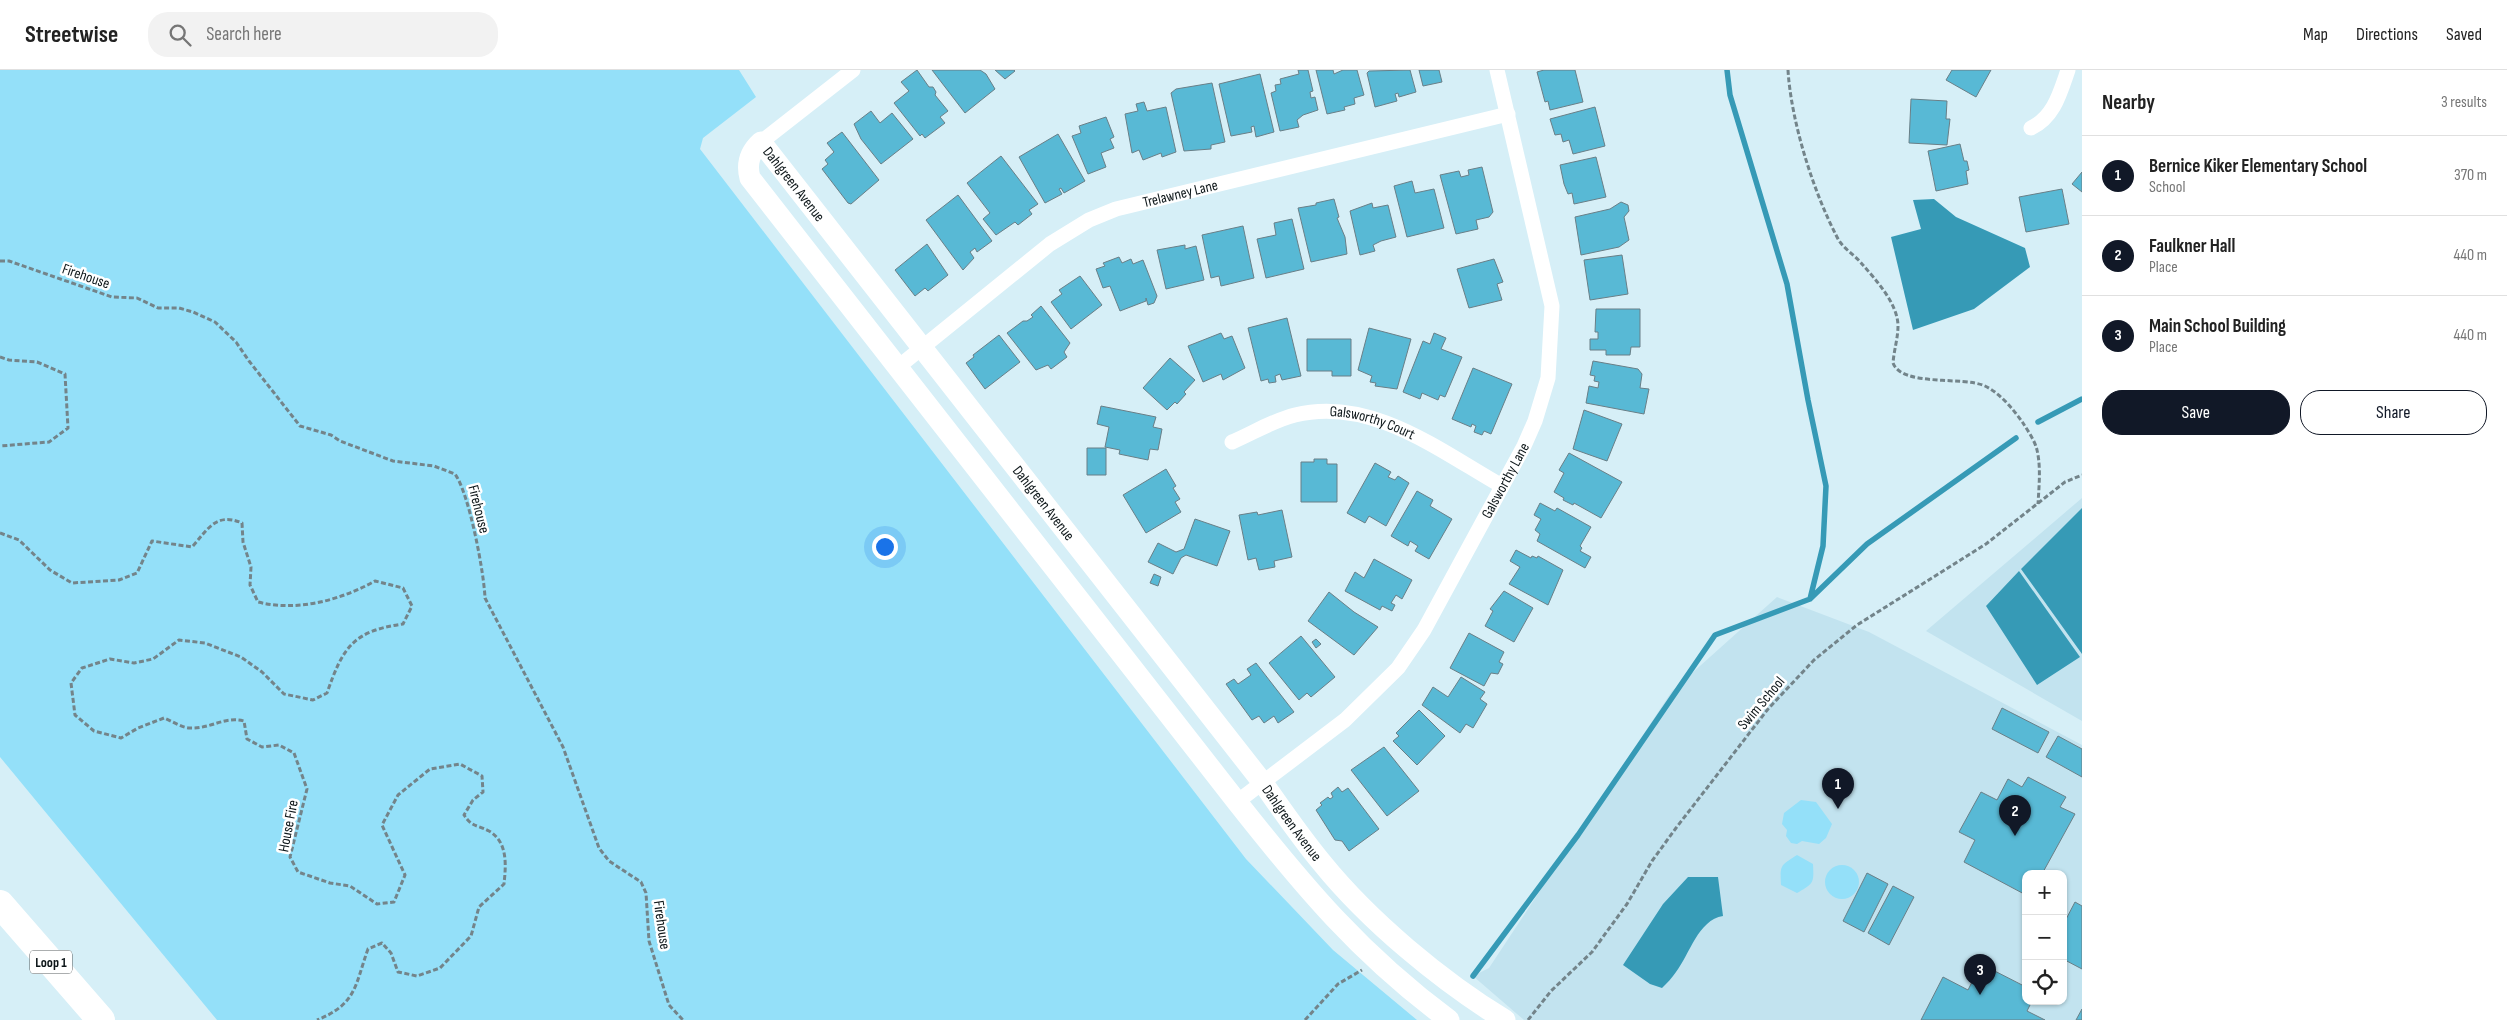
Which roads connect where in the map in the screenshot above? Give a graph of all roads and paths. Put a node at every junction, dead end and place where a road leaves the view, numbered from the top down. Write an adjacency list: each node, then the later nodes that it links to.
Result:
1 (853, 70): 7 (street)
2 (1497, 70): 5 (street, Galsworthy Lane)
3 (1788, 70): 16 (path)
4 (2068, 70): 6 (street)
5 (1508, 114): 9 (street, Trelawney Lane); 15 (street, Galsworthy Lane)
6 (2031, 128)
7 (761, 142): 9 (street, Dahlgreen Avenue); 11 (street, Dahlgreen Avenue)
8 (0, 261): 24 (path, Firehouse)
9 (921, 348): 11 (street, Trelawney Lane); 18 (street, Dahlgreen Avenue)
10 (0, 356): 13 (path)
11 (898, 368): 19 (street, Dahlgreen Avenue)
12 (1232, 442): 15 (street, Galsworthy Court)
13 (0, 446)
14 (2082, 475): 16 (path, Swim School)
15 (1502, 486): 18 (street, Galsworthy Lane)
16 (2038, 504): 28 (path, Swim School)
17 (0, 533): 23 (path, House Fire)
18 (1263, 783): 19 (street, Galsworthy Lane); 27 (street, Dahlgreen Avenue)
19 (1237, 802): 26 (street, Dahlgreen Avenue)
20 (0, 904): 22 (highway, Loop 1)
21 (1366, 967): 25 (path)
22 (101, 1020)
23 (317, 1020)
24 (683, 1020)
25 (1305, 1020)
26 (1449, 1020)
27 (1504, 1020)
28 (1528, 1020)

